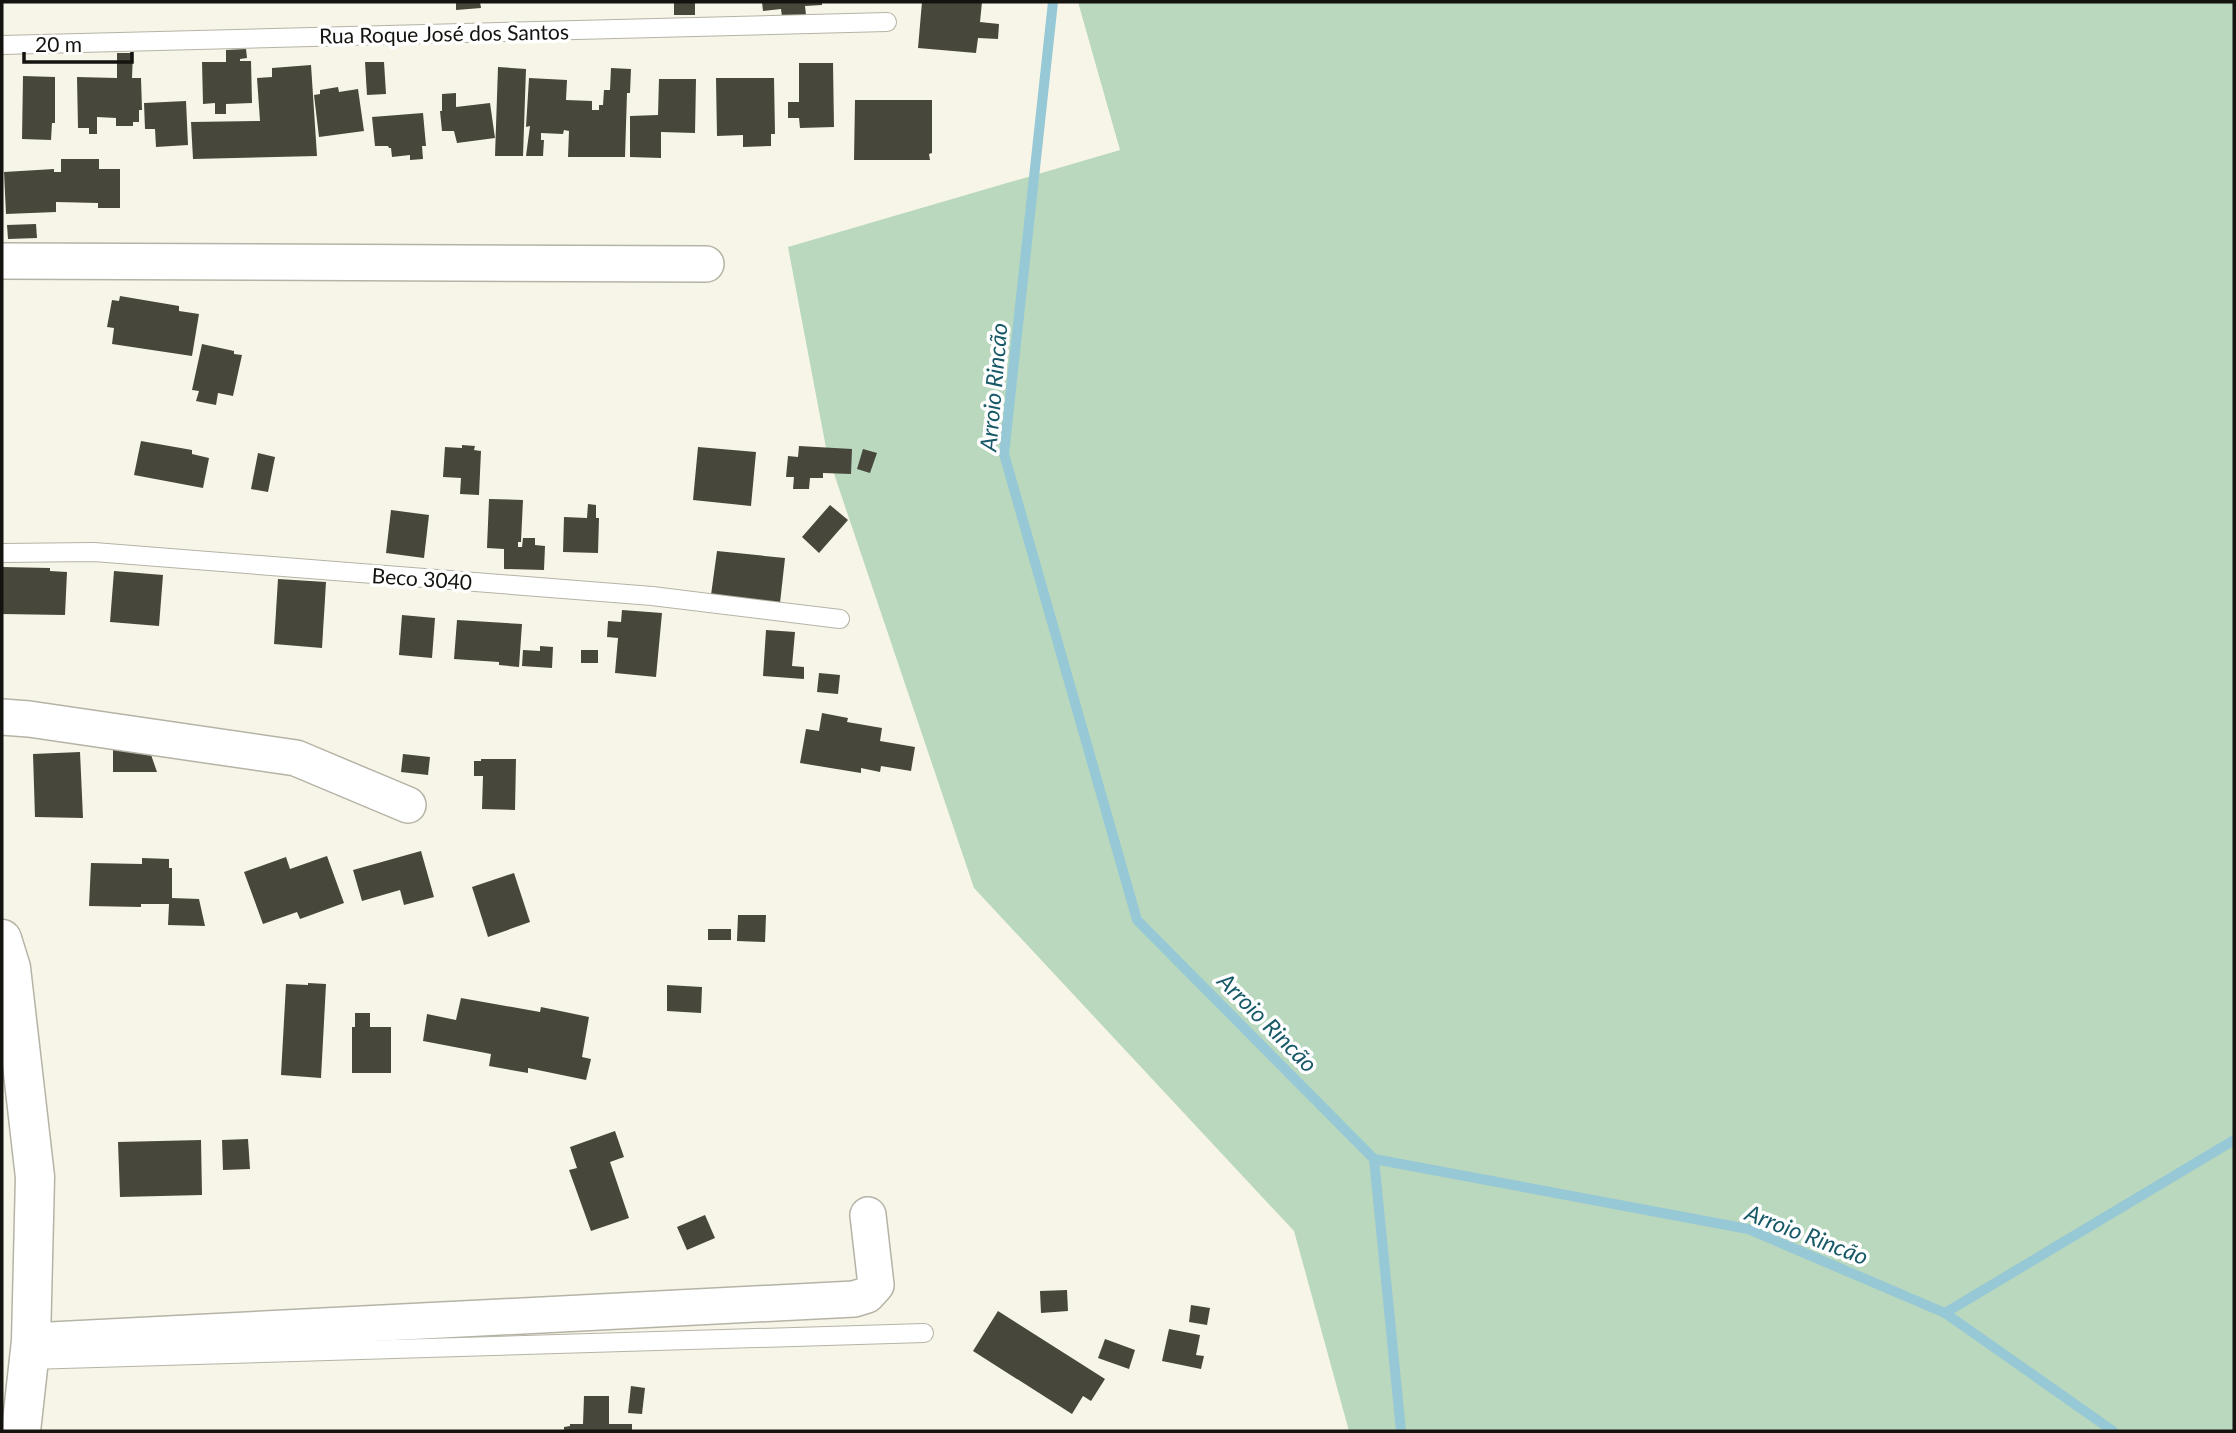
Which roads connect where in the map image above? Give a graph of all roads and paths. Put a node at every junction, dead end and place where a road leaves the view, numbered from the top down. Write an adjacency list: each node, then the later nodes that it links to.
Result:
1 (887, 22): 2 (lane, Rua Roque José dos Santos)
2 (2, 45)
3 (2, 261): 4 (street)
4 (706, 264)
5 (2, 553): 6 (lane, Beco 3040)
6 (840, 619)
7 (2, 717): 8 (street)
8 (408, 806)
9 (2, 939): 12 (main road)
10 (869, 1215): 12 (street)
11 (923, 1333): 12 (lane)
12 (30, 1351): 13 (main road)
13 (21, 1431)

